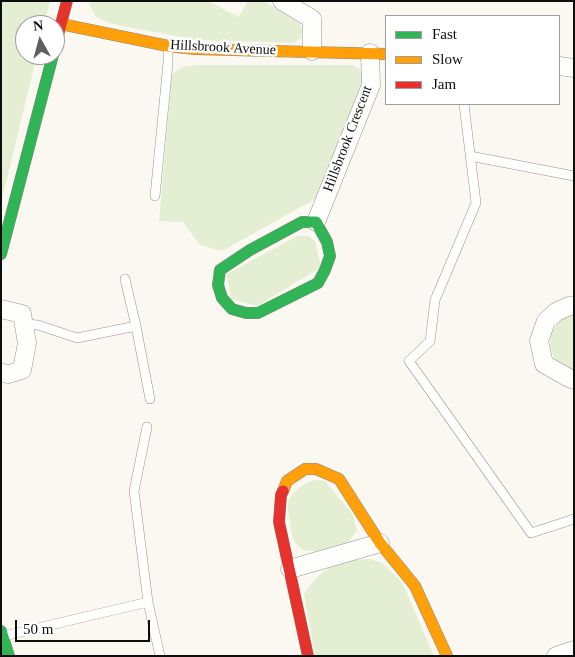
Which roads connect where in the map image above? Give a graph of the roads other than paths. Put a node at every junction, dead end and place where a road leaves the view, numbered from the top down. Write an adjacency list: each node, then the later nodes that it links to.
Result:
1 (67, 1): 3 (street)
2 (282, 1): 6 (street)
3 (63, 15)
4 (65, 25): 5 (street, Hillsbrook Avenue)
5 (168, 46): 6 (street, Hillsbrook Avenue); 14 (lane)
6 (312, 51): 7 (street, Hillsbrook Avenue)
7 (378, 53): 15 (street, Hillsbrook Crescent)
8 (50, 65): 16 (street)
9 (560, 66): 10 (street)
10 (574, 68)
11 (464, 105): 12 (lane)
12 (470, 156): 13 (lane); 26 (lane)
13 (574, 176)
14 (154, 196)
15 (316, 222): 15 (street)
16 (1, 254)
17 (125, 279): 21 (lane)
18 (574, 306): 23 (street)
19 (1, 309): 20 (street)
20 (24, 324): 21 (lane); 22 (street)
21 (136, 326): 24 (lane)
22 (1, 374)
23 (574, 380)
24 (150, 399)
25 (147, 426): 29 (lane)
26 (574, 519)
27 (380, 543): 28 (street); 28 (street); 35 (street)
28 (290, 569): 34 (street)
29 (148, 602): 30 (lane); 33 (lane)
30 (2, 634): 32 (street)
31 (574, 650): 36 (street)
32 (9, 656)
33 (160, 656)
34 (308, 656)
35 (446, 656)
36 (556, 656)

